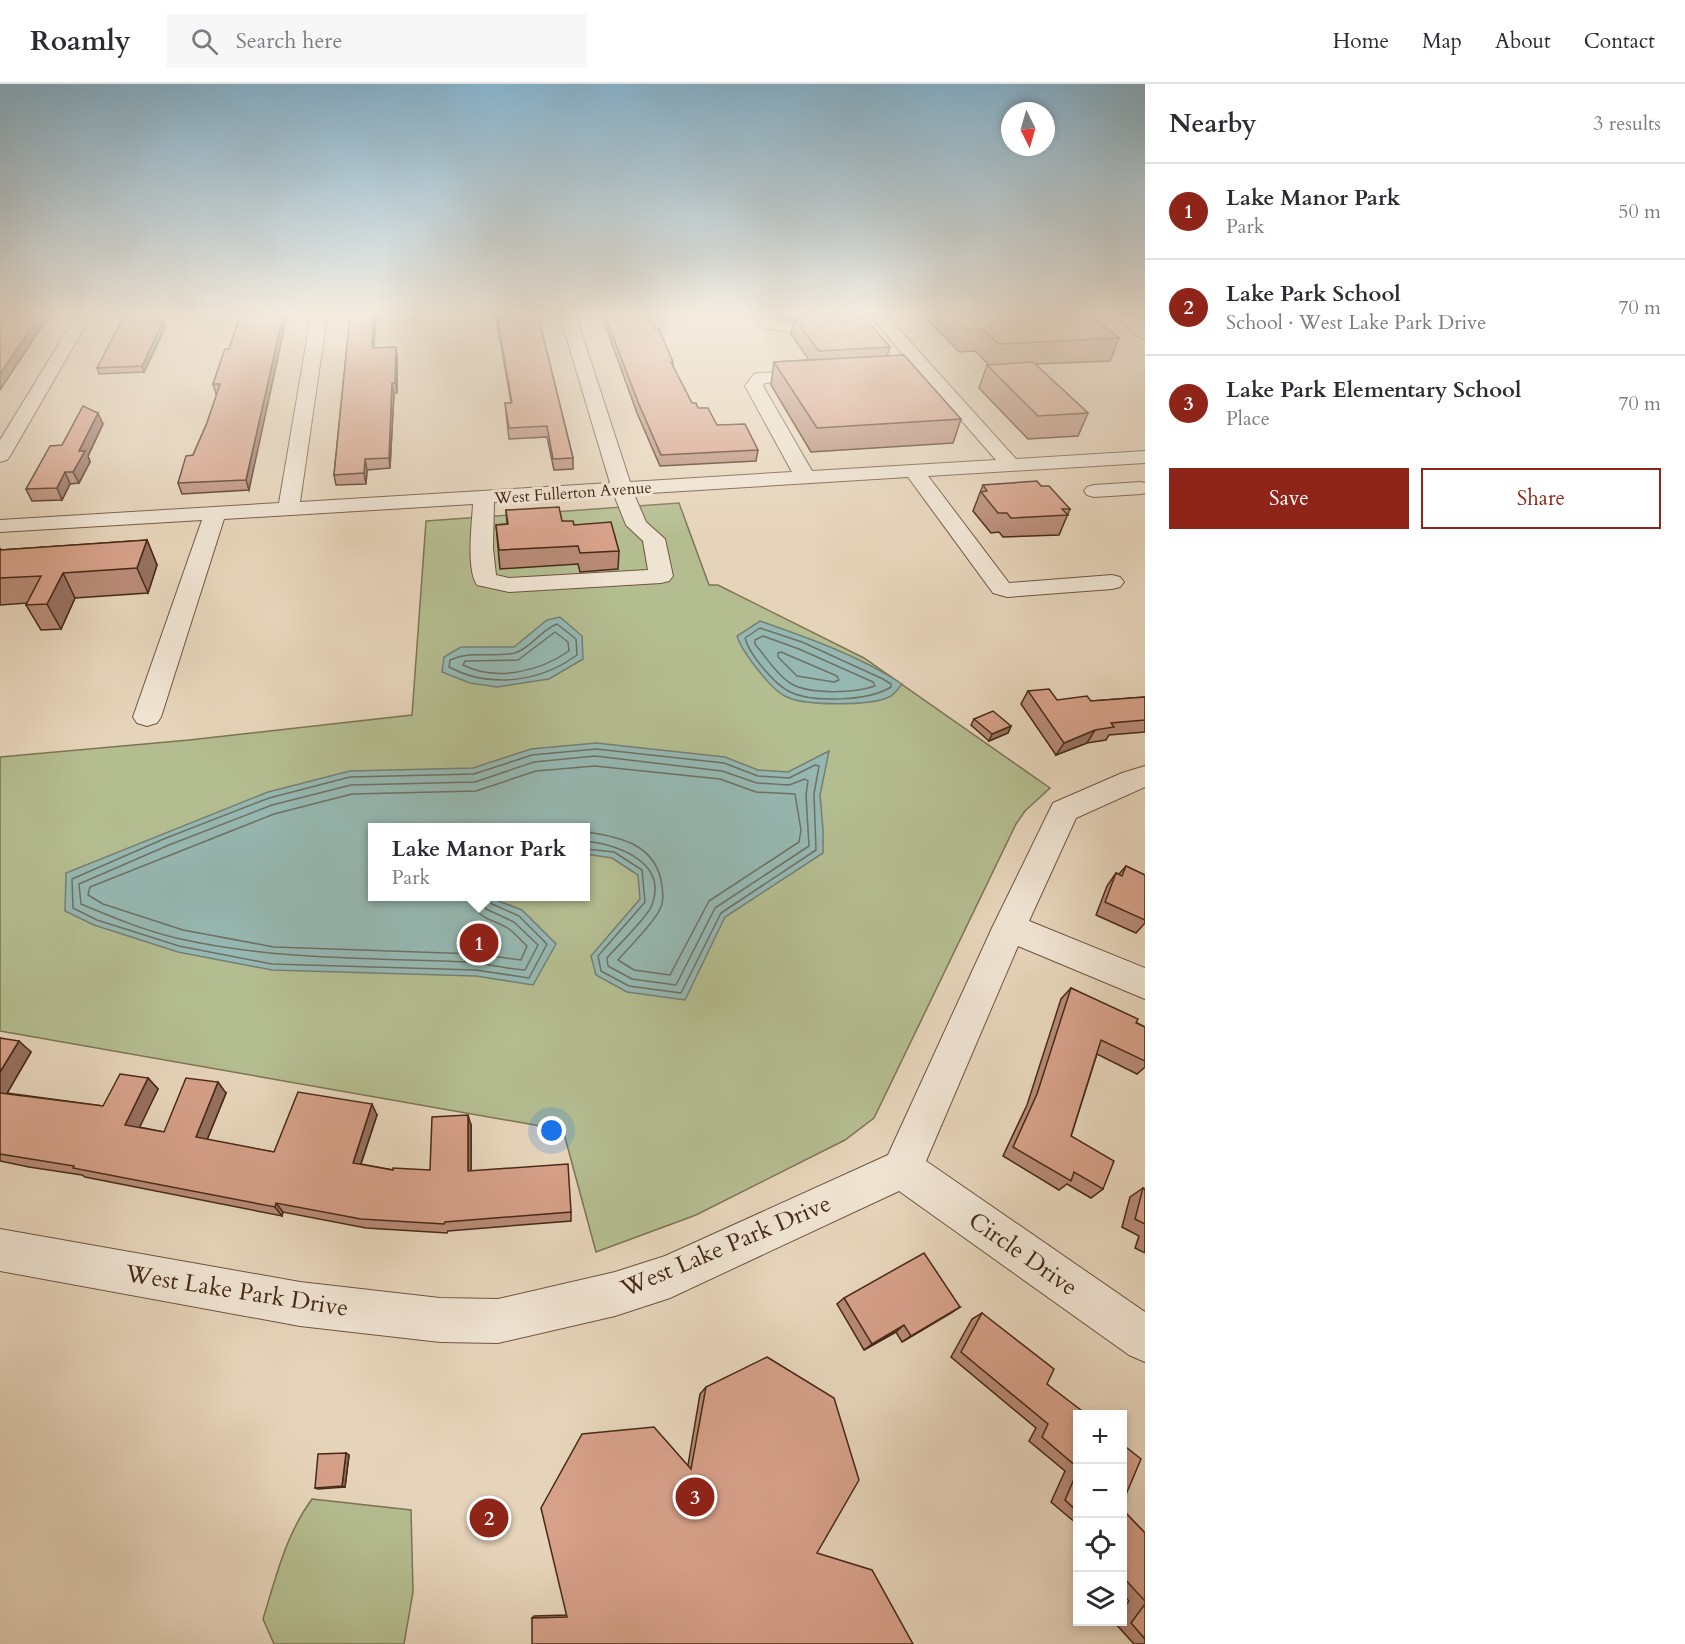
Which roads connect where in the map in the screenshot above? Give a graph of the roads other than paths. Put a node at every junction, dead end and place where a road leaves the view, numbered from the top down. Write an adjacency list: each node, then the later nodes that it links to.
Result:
1 (40, 389): 6 (street)
2 (307, 389): 17 (street)
3 (591, 389): 12 (street)
4 (756, 389): 11 (street)
5 (943, 389): 9 (street)
6 (0, 456)
7 (1145, 457): 8 (street, West Fullerton Avenue)
8 (1114, 459): 9 (street, West Fullerton Avenue); 14 (street)
9 (1012, 466): 10 (street, West Fullerton Avenue)
10 (915, 473): 11 (street, West Fullerton Avenue); 20 (street)
11 (806, 479): 12 (street, West Fullerton Avenue)
12 (622, 490): 15 (street, West Fullerton Avenue); 15 (street)
13 (1095, 491): 14 (street)
14 (1144, 495): 16 (street)
15 (484, 498): 17 (street, West Fullerton Avenue)
16 (1117, 506)
17 (288, 510): 18 (street, West Fullerton Avenue)
18 (214, 514): 19 (street, West Fullerton Avenue); 21 (street)
19 (0, 526)
20 (1112, 582)
21 (147, 717)
22 (1145, 776): 23 (street)
23 (1009, 928): 24 (street); 25 (street)
24 (1145, 984)
25 (902, 1169): 26 (street, West Lake Park Drive); 27 (street, Circle Drive)
26 (0, 1250)
27 (1145, 1339)

